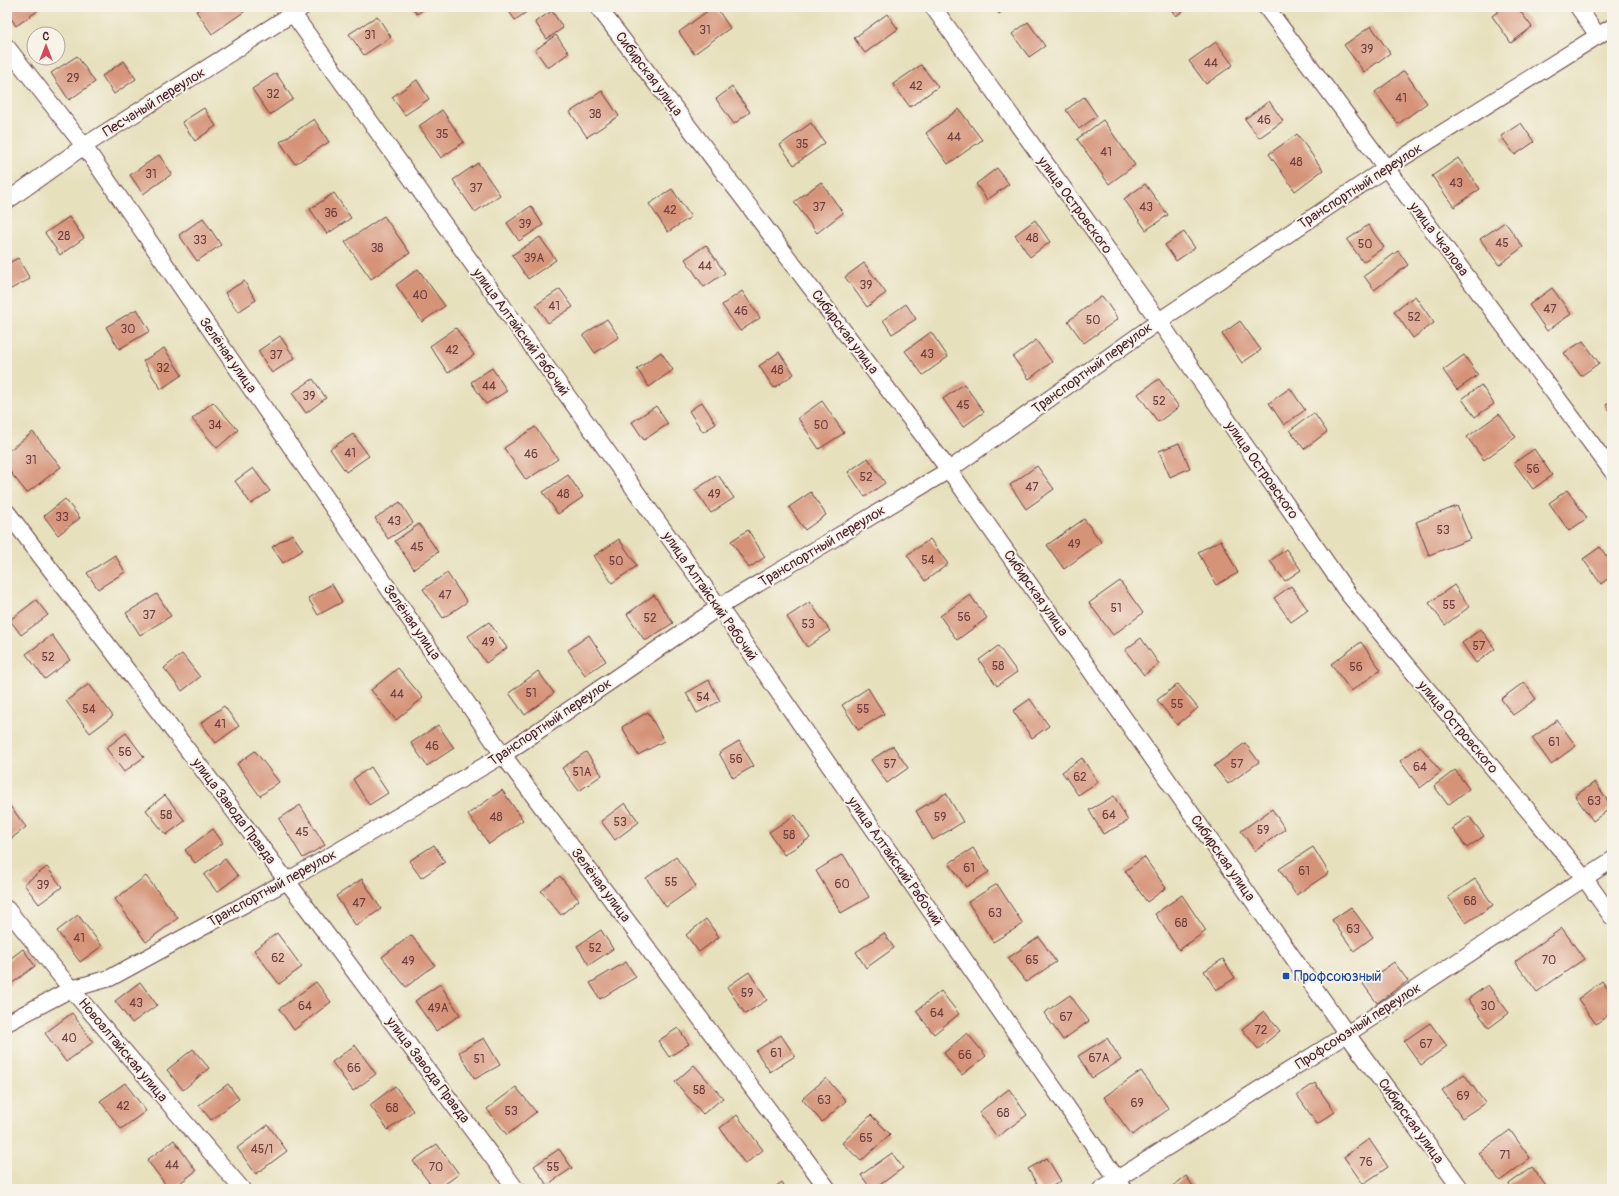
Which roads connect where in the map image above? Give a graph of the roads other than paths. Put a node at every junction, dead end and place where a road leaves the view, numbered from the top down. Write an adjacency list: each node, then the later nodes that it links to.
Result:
1 (598, 7): 13 (street, Сибирская улица)
2 (933, 7): 12 (street, улица Островского)
3 (1266, 7): 10 (street, улица Чкалова)
4 (1578, 7): 7 (street)
5 (295, 9): 9 (street, Песчаный переулок); 16 (street, улица Алтайский Рабочий)
6 (1612, 27): 7 (street, Транспортный переулок)
7 (1598, 36): 10 (street, Транспортный переулок)
8 (7, 47): 9 (street, Зелёная улица)
9 (84, 146): 11 (street, Песчаный переулок); 17 (street, Зелёная улица)
10 (1386, 168): 12 (street, Транспортный переулок); 14 (street, улица Чкалова)
11 (7, 201)
12 (1159, 321): 13 (street, Транспортный переулок); 19 (street, улица Островского)
13 (950, 470): 16 (street, Транспортный переулок); 25 (street, Сибирская улица)
14 (1612, 471)
15 (7, 512): 20 (street, улица Завода Правда)
16 (719, 608): 17 (street, Транспортный переулок); 26 (street, улица Алтайский Рабочий)
17 (503, 755): 20 (street, Транспортный переулок); 29 (street, Зелёная улица)
18 (1612, 860): 19 (street, Профсоюзный переулок)
19 (1585, 879): 22 (street, улица Островского); 25 (street, Профсоюзный переулок)
20 (287, 880): 23 (street, Транспортный переулок); 28 (street, улица Завода Правда)
21 (7, 909): 23 (street, Новоалтайская улица)
22 (1612, 917)
23 (72, 989): 24 (street, Транспортный переулок); 27 (street, Новоалтайская улица)
24 (7, 1023)
25 (1347, 1034): 26 (street, Профсоюзный переулок); 31 (street, Сибирская улица)
26 (1120, 1184): 30 (street, Профсоюзный переулок)
27 (242, 1189)
28 (516, 1189)
29 (828, 1189)
30 (1101, 1189)
31 (1461, 1189)

